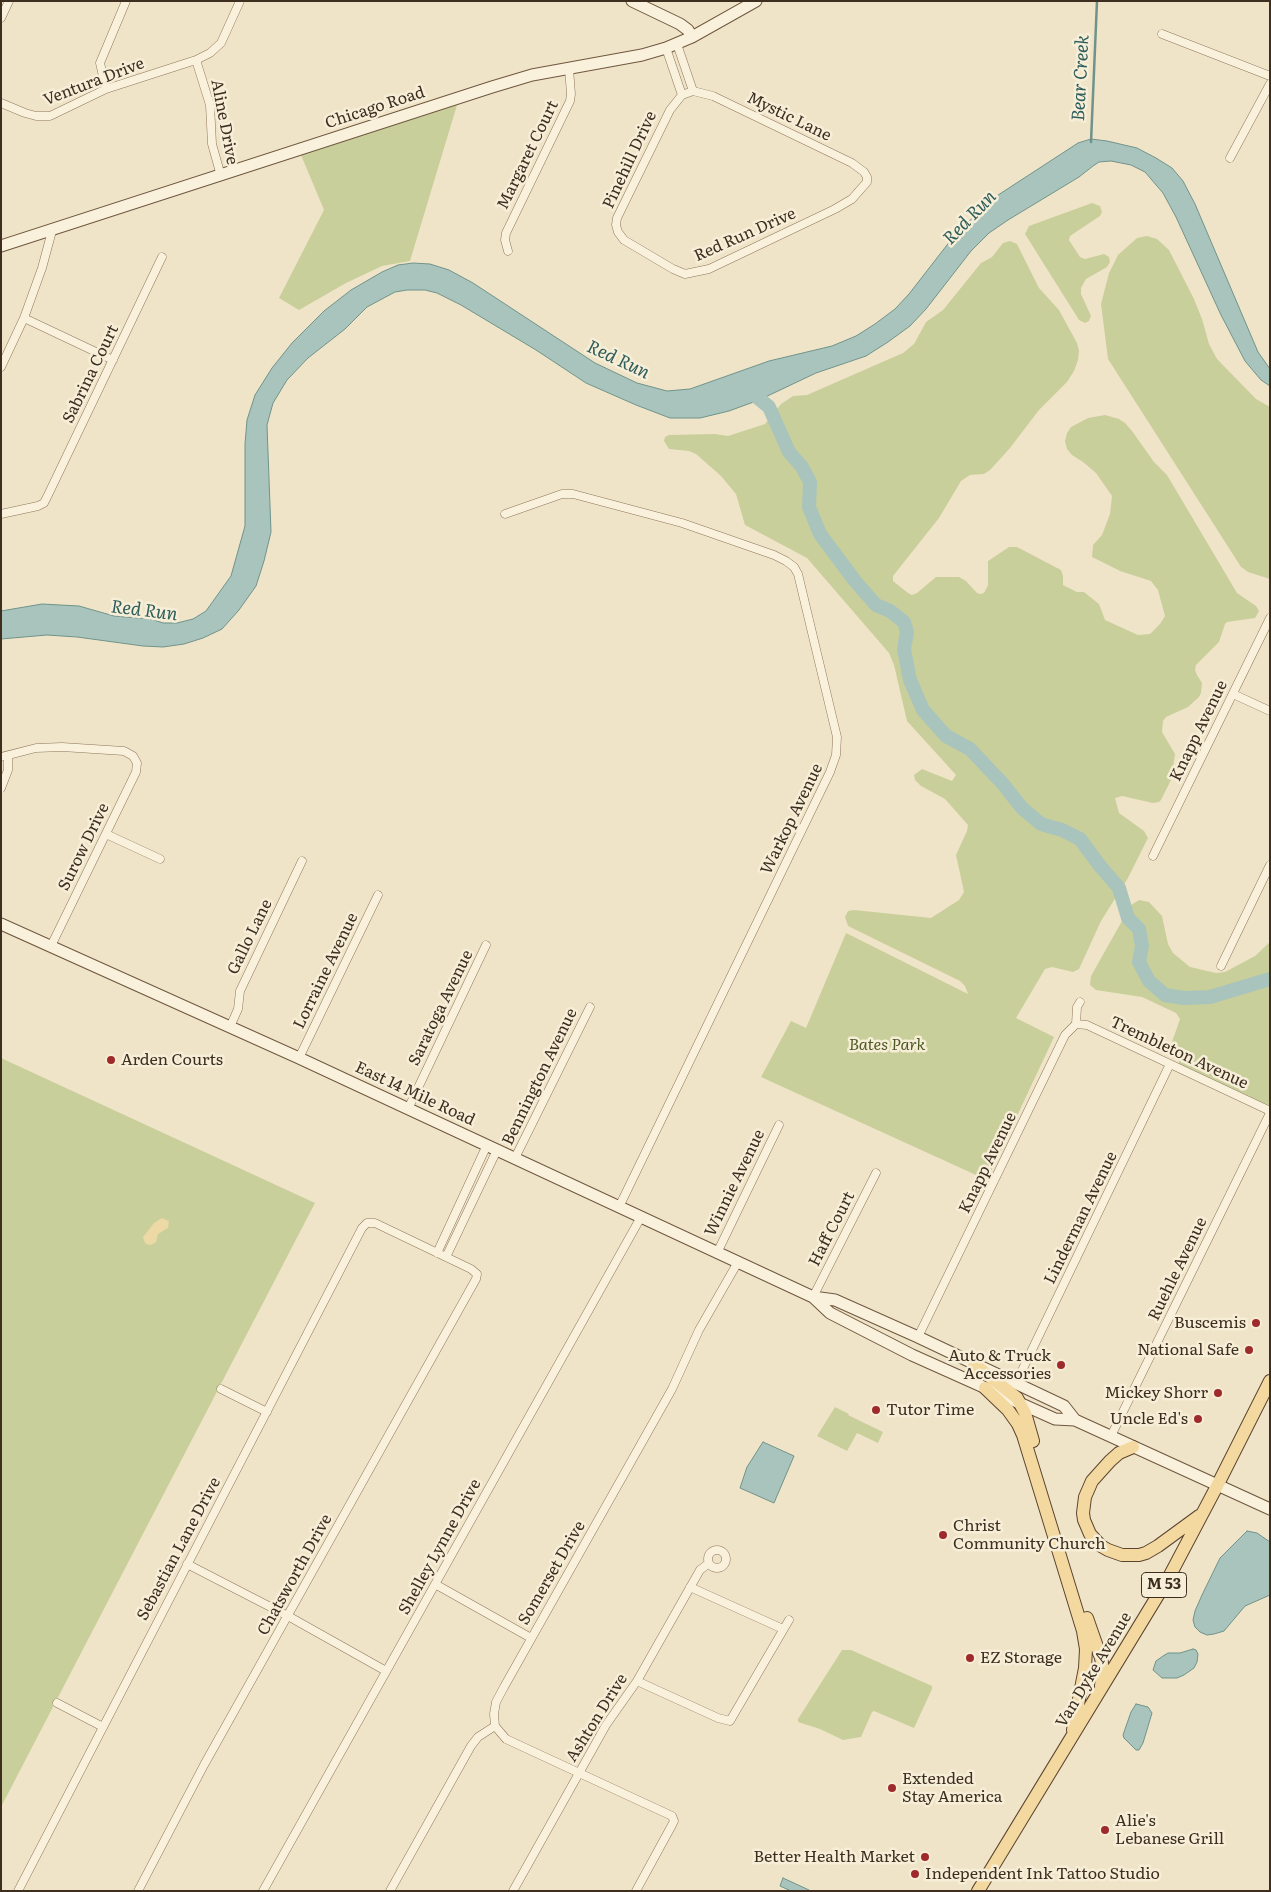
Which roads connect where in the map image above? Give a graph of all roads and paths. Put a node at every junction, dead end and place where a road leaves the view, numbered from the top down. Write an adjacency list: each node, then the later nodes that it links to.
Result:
1 (9, 1): 6 (street)
2 (126, 1): 14 (street)
3 (240, 1): 10 (street, Aline Drive)
4 (756, 1): 8 (main road, Chicago Road)
5 (635, 2): 8 (main road)
6 (1, 18)
7 (1162, 34): 12 (street)
8 (692, 37): 9 (main road, Chicago Road)
9 (672, 46): 11 (main road, Chicago Road); 15 (street); 16 (street)
10 (196, 60): 14 (street, Ventura Drive); 19 (street, Aline Drive)
11 (569, 69): 19 (main road, Chicago Road); 24 (street, Margaret Court)
12 (1270, 76)
13 (1270, 84): 18 (street)
14 (106, 89): 17 (street, Ventura Drive)
15 (693, 91): 16 (street); 20 (street, Mystic Lane)
16 (682, 95): 22 (street, Pinehill Drive)
17 (1, 103)
18 (1230, 158)
19 (221, 176): 21 (main road, Chicago Road)
20 (867, 176): 22 (street, Red Run Drive)
21 (52, 231): 23 (main road, Chicago Road); 26 (street)
22 (624, 240)
23 (1, 246)
24 (508, 251)
25 (162, 257): 27 (street, Sabrina Court)
26 (24, 318): 27 (street); 28 (street)
27 (114, 360): 29 (street, Sabrina Court)
28 (1, 367)
29 (1, 514)
30 (506, 514): 58 (street, Warkop Avenue)
31 (1270, 618): 32 (street, Knapp Avenue)
32 (1233, 694): 33 (street); 37 (street, Knapp Avenue)
33 (1270, 711)
34 (5, 757): 35 (street); 36 (street, Surow Drive)
35 (1, 788)
36 (106, 834): 38 (street); 44 (street, Surow Drive)
37 (1153, 856)
38 (160, 858)
39 (302, 861): 49 (street, Gallo Lane)
40 (1270, 865): 45 (street)
41 (378, 895): 50 (street, Lorraine Avenue)
42 (1, 924): 44 (main road, East 14 Mile Road)
43 (486, 945): 52 (street, Saratoga Avenue)
44 (51, 946): 49 (main road, East 14 Mile Road)
45 (1221, 966)
46 (1080, 1002): 48 (street, Knapp Avenue)
47 (590, 1007): 56 (street, Bennington Avenue)
48 (1076, 1024): 51 (street, Trembleton Avenue); 65 (street, Knapp Avenue)
49 (230, 1027): 50 (main road, East 14 Mile Road)
50 (299, 1058): 52 (main road, East 14 Mile Road)
51 (1170, 1064): 53 (street, Trembleton Avenue); 68 (street, Linderman Avenue)
52 (408, 1109): 55 (main road, East 14 Mile Road)
53 (1270, 1112): 74 (street, Ruehle Avenue)
54 (779, 1125): 61 (street, Winnie Avenue)
55 (492, 1148): 56 (main road, East 14 Mile Road); 60 (street); 62 (street)
56 (515, 1158): 58 (main road, East 14 Mile Road)
57 (876, 1173): 64 (street, Haff Court)
58 (619, 1207): 59 (main road, East 14 Mile Road)
59 (641, 1217): 61 (main road, East 14 Mile Road); 81 (street, Shelley Lynne Drive)
60 (437, 1252): 62 (street); 72 (street, Sebastian Lane Drive)
61 (717, 1253): 63 (main road, East 14 Mile Road)
62 (446, 1257): 83 (street, Chatsworth Drive)
63 (738, 1262): 64 (main road, East 14 Mile Road); 86 (street, Somerset Drive)
64 (813, 1297): 65 (main road, East 14 Mile Road); 69 (main road, East 14 Mile Road)
65 (918, 1337): 66 (main road, East 14 Mile Road)
66 (974, 1364): 68 (main road, East 14 Mile Road); 71 (main road)
67 (1270, 1381): 76 (main road, Van Dyke Avenue / M 53)
68 (1016, 1383): 73 (main road, East 14 Mile Road)
69 (985, 1388): 71 (main road, East 14 Mile Road); 93 (main road)
70 (221, 1389): 72 (street)
71 (1021, 1405): 73 (main road, East 14 Mile Road); 89 (main road)
72 (267, 1412): 80 (street, Sebastian Lane Drive)
73 (1075, 1420): 74 (main road, East 14 Mile Road)
74 (1111, 1436): 75 (main road, East 14 Mile Road)
75 (1133, 1447): 76 (main road, East 14 Mile Road); 78 (main road)
76 (1217, 1486): 77 (main road, East 14 Mile Road); 78 (main road, Van Dyke Avenue / M 53)
77 (1270, 1509)
78 (1203, 1513): 89 (main road, Van Dyke Avenue / M 53)
79 (709, 1563): 82 (street, Ashton Drive)
80 (187, 1564): 83 (street); 92 (street, Sebastian Lane Drive)
81 (435, 1584): 86 (street); 87 (street, Shelley Lynne Drive)
82 (690, 1587): 85 (street); 88 (street, Ashton Drive)
83 (288, 1616): 87 (street); 97 (street, Chatsworth Drive)
84 (789, 1620): 85 (street)
85 (783, 1630): 88 (street)
86 (531, 1638): 91 (street, Somerset Drive)
87 (386, 1671): 98 (street, Shelley Lynne Drive)
88 (637, 1681): 94 (street, Ashton Drive)
89 (1100, 1690): 93 (main road, Van Dyke Avenue / M 53)
90 (56, 1702): 92 (street)
91 (496, 1726): 94 (street); 99 (street)
92 (103, 1727): 96 (street, Sebastian Lane Drive)
93 (1072, 1737): 101 (main road, Van Dyke Avenue / M 53)
94 (579, 1772): 95 (street); 100 (street, Ashton Drive)
95 (640, 1890)
96 (18, 1891)
97 (138, 1891)
98 (263, 1891)
99 (390, 1891)
100 (513, 1891)
101 (978, 1891)

